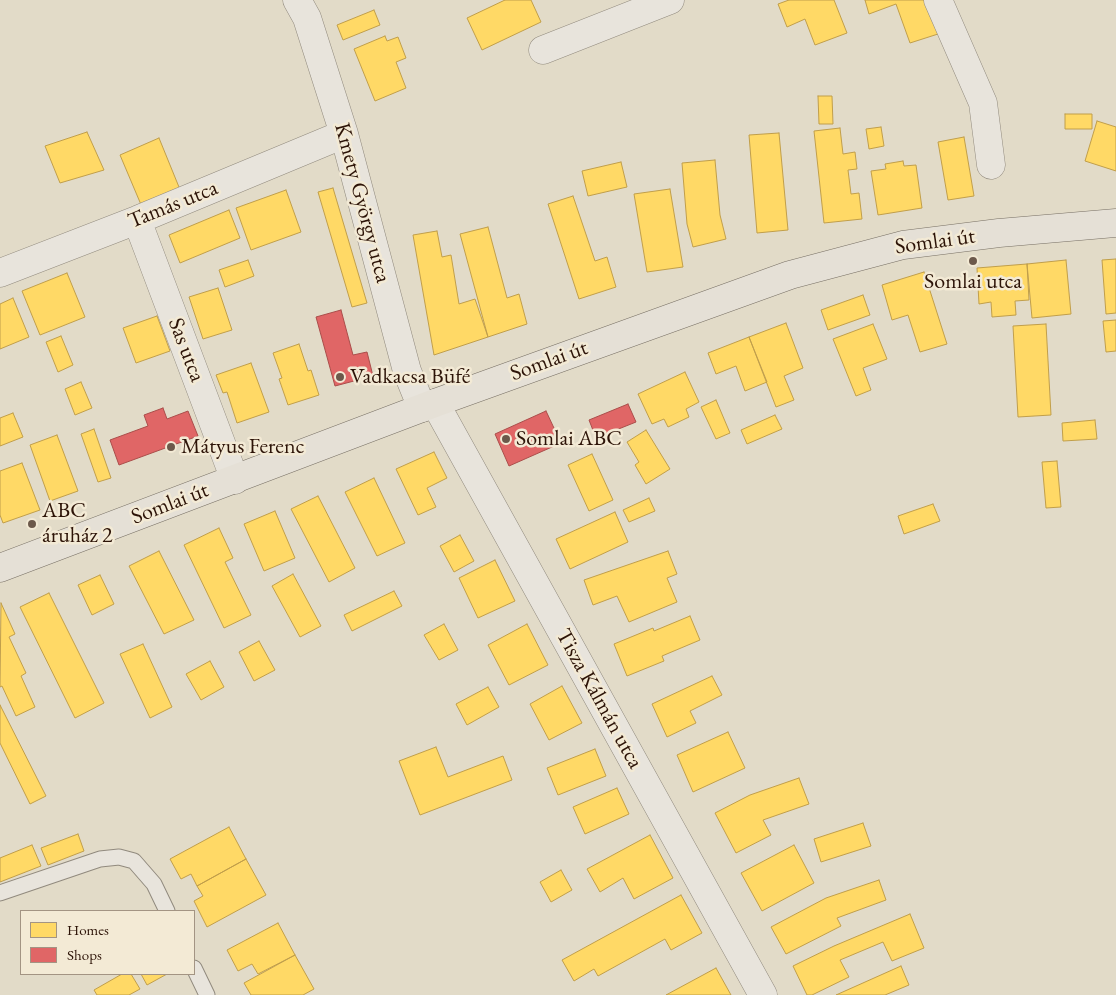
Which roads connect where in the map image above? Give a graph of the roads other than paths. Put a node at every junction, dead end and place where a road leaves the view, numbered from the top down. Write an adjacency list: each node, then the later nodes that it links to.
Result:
1 (297, 0): 5 (street, Kmety György utca)
2 (670, 0): 4 (street)
3 (938, 0): 6 (street)
4 (543, 50)
5 (344, 134): 7 (street, Tamás utca); 10 (street, Kmety György utca)
6 (991, 165)
7 (137, 220): 9 (street, Tamás utca); 11 (street, Sas utca)
8 (1116, 223): 10 (main road, Somlai út)
9 (0, 273)
10 (428, 406): 11 (main road, Somlai út); 17 (street, Tisza Kálmán utca)
11 (235, 480): 12 (main road, Somlai út)
12 (0, 568)
13 (0, 893): 14 (lane)
14 (167, 910)
15 (195, 970): 16 (lane)
16 (207, 995)
17 (763, 995)

